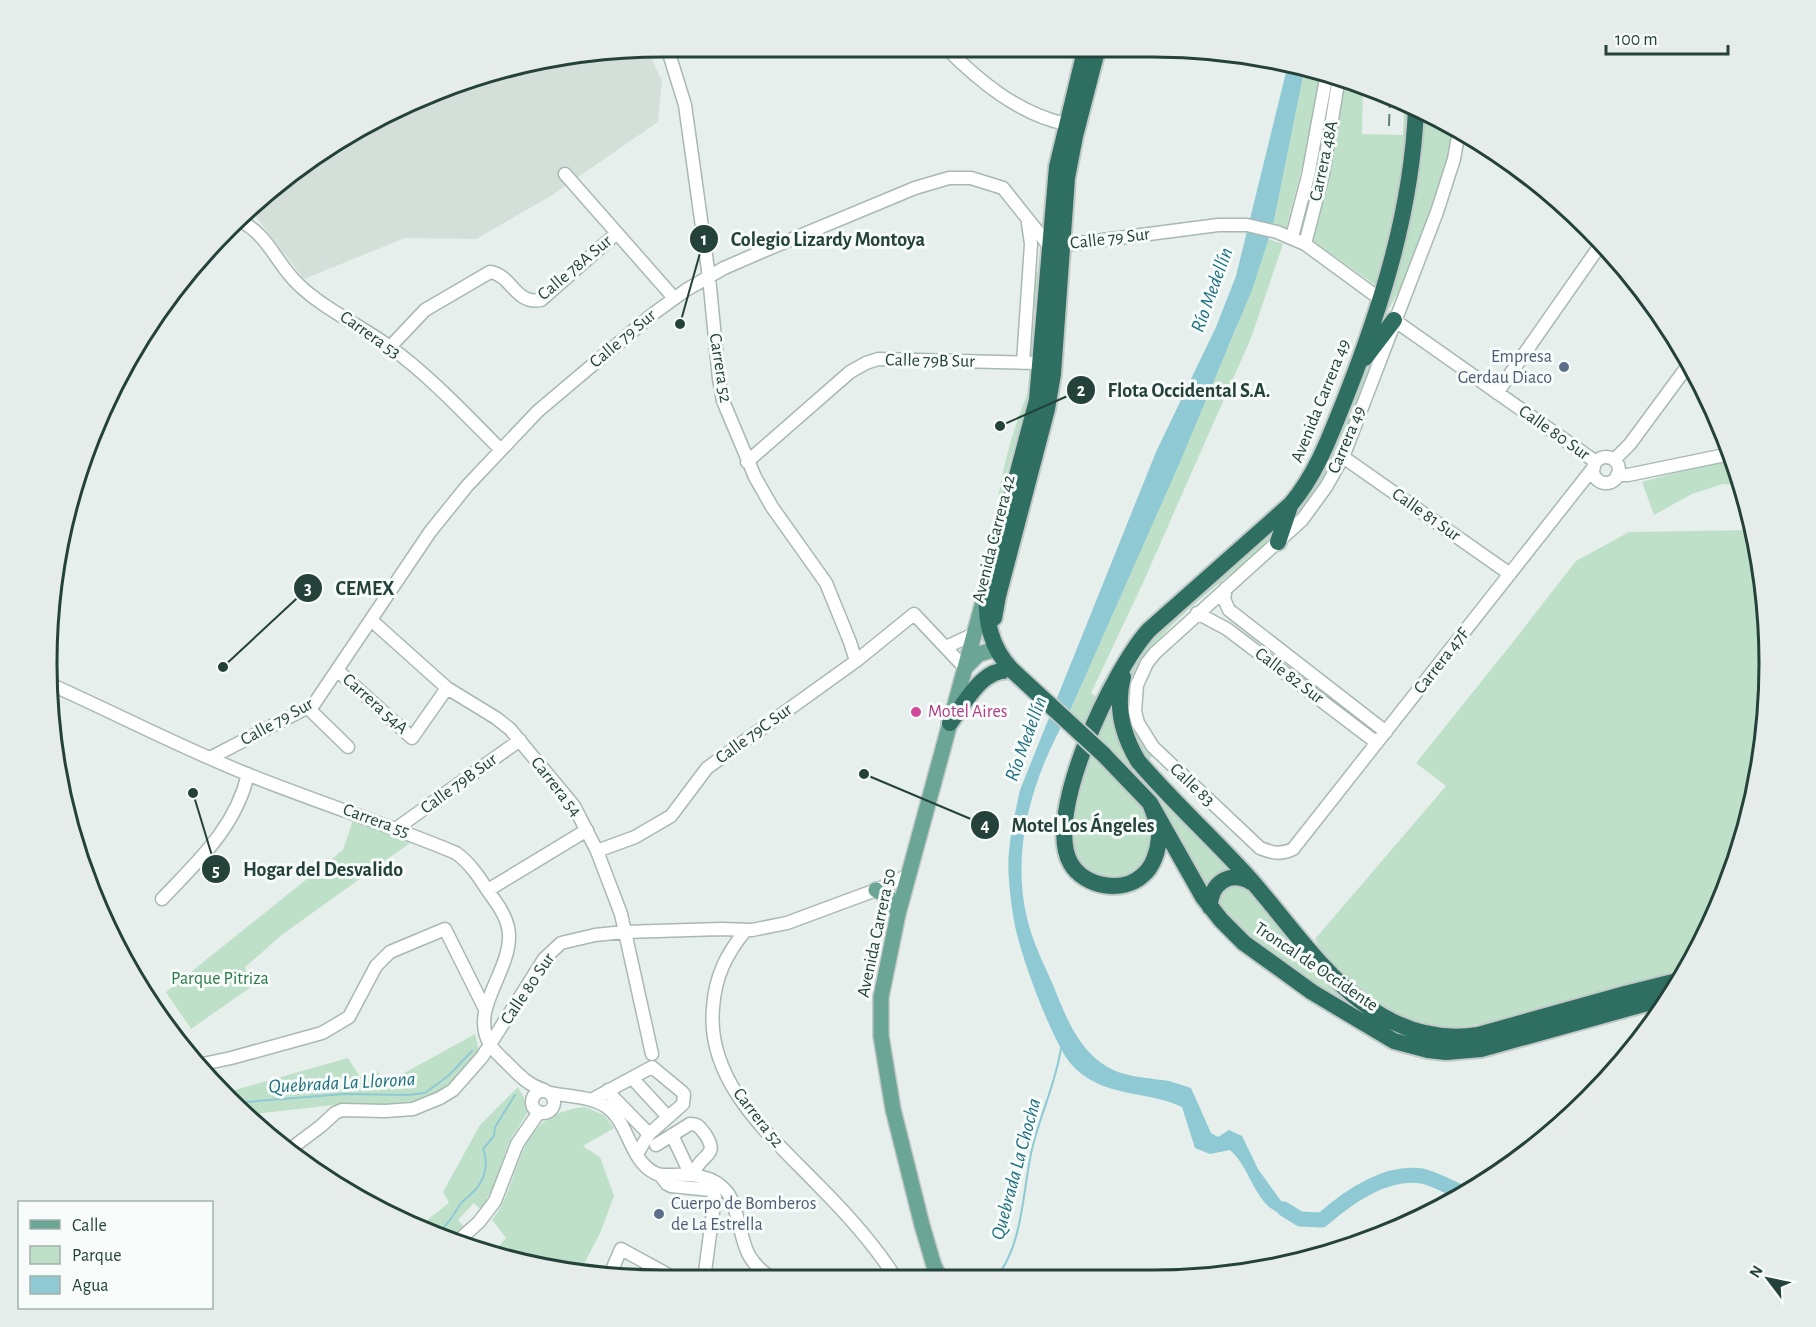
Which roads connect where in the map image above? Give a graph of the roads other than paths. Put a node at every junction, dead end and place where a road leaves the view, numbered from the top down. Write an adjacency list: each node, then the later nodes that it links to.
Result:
1 (671, 57): 21 (street, Carrera 52)
2 (955, 57): 8 (street)
3 (1083, 57): 8 (highway, Avenida Carrera 42)
4 (1095, 57): 18 (highway, Avenida Carrera 42)
5 (1325, 83): 11 (street, Carrera 48A)
6 (1338, 86): 12 (street, Carrera 48A)
7 (1415, 117): 24 (highway, Avenida Carrera 49)
8 (1066, 124): 18 (highway, Avenida Carrera 42)
9 (1457, 139): 25 (street, Carrera 49)
10 (565, 174): 15 (street)
11 (1300, 209): 12 (street); 16 (street, Carrera 48A)
12 (1313, 213): 17 (street, Carrera 48A)
13 (1028, 222): 18 (street, Calle 79 Sur); 20 (street); 21 (street, Calle 79 Sur)
14 (246, 225): 26 (street, Carrera 53)
15 (617, 233): 22 (street); 26 (street, Calle 78A Sur)
16 (1292, 237): 17 (street, Calle 79 Sur); 18 (street, Calle 79 Sur)
17 (1305, 244): 24 (street, Calle 79 Sur)
18 (1056, 246): 20 (street); 23 (highway, Avenida Carrera 42)
19 (1596, 251): 30 (street)
20 (1029, 275): 27 (street)
21 (709, 277): 22 (street, Calle 79 Sur); 35 (street, Carrera 52)
22 (674, 298): 31 (street, Calle 79 Sur)
23 (1052, 299): 27 (highway, Avenida Carrera 42); 48 (highway, Avenida Carrera 42)
24 (1380, 299): 28 (highway, Avenida Carrera 49)
25 (1394, 320): 28 (highway); 30 (street, Calle 80 Sur); 33 (street, Carrera 49)
26 (390, 347): 31 (street, Carrera 53)
27 (1034, 359): 35 (street, Calle 79B Sur); 42 (highway, Avenida Carrera 42)
28 (1357, 368): 38 (highway, Avenida Carrera 49)
29 (1683, 371): 34 (street)
30 (1497, 393): 36 (street, Calle 80 Sur)
31 (501, 450): 44 (street, Calle 79 Sur)
32 (1722, 455): 37 (street)
33 (1343, 457): 39 (street, Carrera 49); 40 (street, Calle 81 Sur)
34 (1614, 460): 36 (street); 37 (street)
35 (747, 462): 49 (street, Carrera 52)
36 (1595, 465): 37 (street); 40 (street, Carrera 47F)
37 (1617, 475)
38 (1291, 504): 39 (highway); 46 (highway, Avenida Carrera 49)
39 (1278, 542): 41 (street, Carrera 49)
40 (1510, 574): 58 (street, Carrera 47F)
41 (1226, 588): 43 (street, Carrera 49); 58 (street, Calle 82 Sur)
42 (987, 589): 45 (main road, Avenida Carrera 50); 48 (highway, Avenida Carrera 42)
43 (1197, 613): 53 (street, Carrera 49); 60 (street, Calle 82 Sur)
44 (371, 620): 51 (street, Calle 79 Sur); 55 (street, Carrera 54)
45 (974, 634): 47 (street); 50 (main road, Avenida Carrera 50)
46 (1140, 640): 64 (highway); 70 (highway, Troncal de Occidente)
47 (946, 647): 49 (street, Calle 79C Sur); 50 (street)
48 (996, 649): 50 (main road); 52 (highway, Troncal de Occidente)
49 (856, 661): 67 (street, Calle 79C Sur)
50 (965, 668): 57 (main road, Avenida Carrera 50)
51 (337, 670): 55 (street, Carrera 54A); 56 (street, Calle 79 Sur)
52 (1013, 671): 57 (highway); 64 (highway, Troncal de Occidente, bridge)
53 (1137, 685): 68 (street, Calle 83)
54 (58, 688): 62 (street, Carrera 55)
55 (447, 688): 59 (street, Carrera 54)
56 (308, 708): 61 (street); 62 (street, Calle 79 Sur)
57 (950, 723): 69 (main road, Avenida Carrera 50)
58 (1386, 732): 60 (street, Carrera 47F)
59 (520, 740): 65 (street, Calle 79B Sur); 66 (street, Carrera 54)
60 (1377, 743): 68 (street, Carrera 47F)
61 (348, 747)
62 (210, 758): 63 (street, Carrera 55)
63 (248, 774): 65 (street, Carrera 55); 73 (street)
64 (1150, 803): 74 (highway, Troncal de Occidente)
65 (398, 828): 71 (street, Carrera 55)
66 (588, 830): 67 (street, Carrera 54); 71 (street)
67 (597, 851): 77 (street, Carrera 54)
68 (1287, 851)
69 (909, 874): 72 (street, Calle 80 Sur); 75 (main road, Avenida Carrera 50)
70 (1256, 886): 74 (highway); 78 (highway, Troncal de Occidente)
71 (488, 890): 80 (street, Carrera 55)
72 (876, 890): 75 (main road); 76 (street, Calle 80 Sur)
73 (162, 899)
74 (1210, 907): 79 (highway, Troncal de Occidente)
75 (898, 914): 106 (main road, Avenida Carrera 50)
76 (746, 930): 77 (street, Calle 80 Sur); 105 (street, Carrera 52)
77 (624, 932): 81 (street, Calle 80 Sur); 82 (street, Carrera 54)
78 (1668, 983)
79 (1657, 1000)
80 (485, 1009): 81 (street, Carrera 55); 83 (street)
81 (491, 1046): 85 (street); 96 (street, Calle 80 Sur)
82 (652, 1054)
83 (208, 1063)
84 (632, 1078): 86 (street); 93 (street); 93 (street)
85 (526, 1082): 87 (street); 90 (street)
86 (608, 1090): 89 (street); 95 (street)
87 (547, 1092): 88 (street); 90 (street); 91 (street)
88 (575, 1098): 89 (street); 91 (street)
89 (591, 1100): 97 (street)
90 (531, 1101): 92 (street)
91 (552, 1108): 92 (street)
92 (539, 1112): 100 (street)
93 (668, 1117): 95 (street)
94 (672, 1135): 95 (street); 98 (street); 98 (street)
95 (653, 1139): 97 (street)
96 (295, 1145)
97 (637, 1154): 99 (street)
98 (690, 1174): 99 (street); 104 (street)
99 (660, 1175): 103 (street)
100 (464, 1236)
101 (613, 1268): 102 (street)
102 (659, 1270)
103 (705, 1270)
104 (760, 1270)
105 (890, 1270)
106 (936, 1270)

